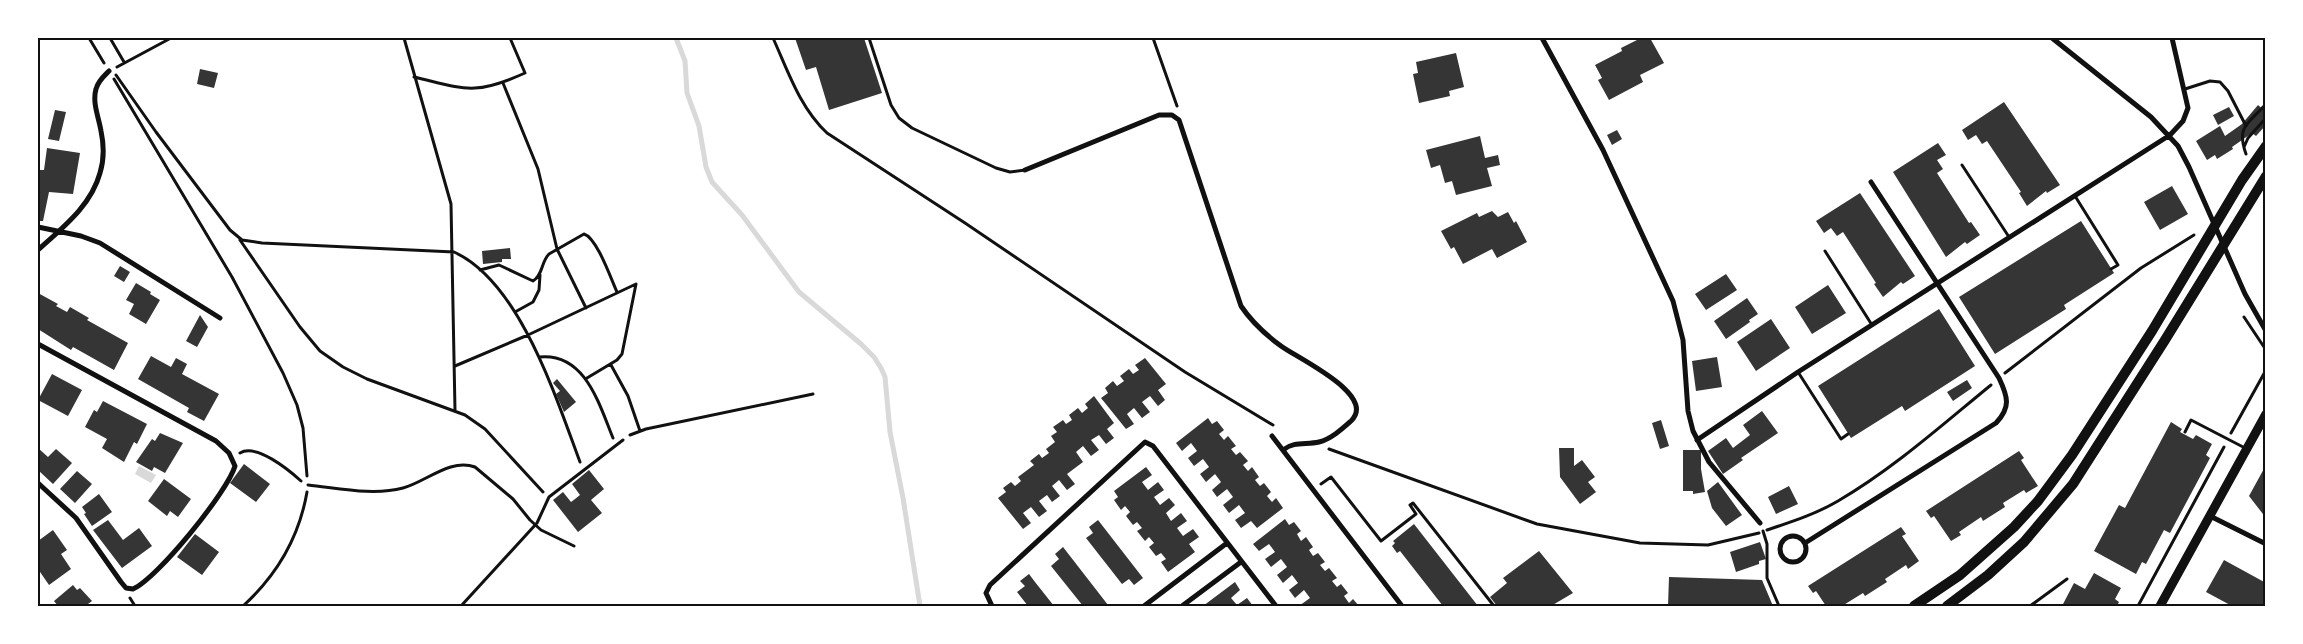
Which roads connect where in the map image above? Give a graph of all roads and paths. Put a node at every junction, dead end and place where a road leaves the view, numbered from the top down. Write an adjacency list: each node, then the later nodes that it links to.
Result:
1 (110, 38): 11 (path)
2 (171, 38): 11 (path)
3 (404, 38): 13 (path)
4 (510, 38): 14 (path)
5 (773, 38): 59 (path)
6 (869, 38): 24 (lane)
7 (1153, 38): 17 (path)
8 (1542, 38): 65 (street)
9 (2053, 38): 20 (street)
10 (2172, 38): 15 (street)
11 (124, 62): 31 (path)
12 (110, 71): 30 (street)
13 (414, 76): 14 (path); 36 (path)
14 (503, 82): 33 (path)
15 (2185, 89): 19 (lane); 20 (street)
16 (2266, 104): 19 (lane)
17 (1176, 117): 24 (street); 67 (street)
18 (2266, 118): 22 (lane)
19 (2246, 126): 22 (lane)
20 (2170, 136): 27 (street); 28 (street)
21 (2266, 146): 22 (main road)
22 (2248, 159): 95 (main road)
23 (1962, 165): 32 (lane)
24 (1025, 170)
25 (2266, 176): 96 (main road)
26 (1872, 182): 40 (street)
27 (2075, 196): 32 (street); 37 (lane)
28 (2214, 225): 46 (street); 55 (path)
29 (38, 226): 30 (street)
30 (60, 231): 34 (street); 44 (street)
31 (238, 238): 36 (path); 57 (path)
32 (2009, 238): 40 (street)
33 (557, 249): 39 (path); 41 (path); 42 (path)
34 (38, 250)
35 (1824, 251): 45 (lane)
36 (454, 252): 38 (path); 51 (path)
37 (2111, 269)
38 (479, 270): 39 (path); 43 (path)
39 (540, 275): 43 (path)
40 (1937, 283): 45 (street); 55 (street)
41 (617, 292): 42 (path); 50 (path)
42 (586, 308): 47 (path)
43 (515, 312): 47 (path)
44 (220, 318)
45 (1873, 325): 53 (street)
46 (2266, 331)
47 (528, 335): 49 (path); 51 (path)
48 (38, 344): 71 (street)
49 (539, 357): 54 (path); 72 (path)
50 (611, 365): 54 (path); 60 (path)
51 (455, 366): 57 (path)
52 (2266, 370): 66 (path)
53 (1798, 372): 62 (lane); 65 (street)
54 (587, 378): 68 (path)
55 (1999, 378): 80 (path); 82 (street)
56 (813, 394): 60 (path)
57 (455, 410): 76 (path)
58 (2266, 414): 70 (street)
59 (1275, 427)
60 (640, 431): 64 (path)
61 (2185, 432): 66 (lane)
62 (1848, 434)
63 (1272, 436): 69 (street)
64 (623, 440): 68 (lane)
65 (1697, 440): 78 (street)
66 (2228, 440): 70 (lane); 98 (path)
67 (1312, 443): 69 (street); 80 (path)
68 (616, 445): 72 (lane)
69 (1283, 450): 75 (street)
70 (2247, 450): 77 (street)
71 (233, 459): 73 (street); 74 (path)
72 (583, 470): 76 (lane)
73 (38, 483)
74 (308, 486): 79 (lane)
75 (1313, 490): 92 (street); 93 (path)
76 (548, 498): 79 (lane)
77 (2210, 516): 83 (street); 99 (street)
78 (1760, 523): 80 (path)
79 (535, 526): 84 (lane); 87 (lane)
80 (1763, 532): 94 (path)
81 (1227, 543): 85 (street); 88 (street); 89 (street)
82 (1805, 543): 82 (street)
83 (2266, 544)
84 (574, 546)
85 (1241, 562): 90 (street); 91 (street)
86 (2067, 579): 97 (path)
87 (461, 606)
88 (992, 606)
89 (1144, 606)
90 (1182, 606)
91 (1276, 606)
92 (1402, 606)
93 (1494, 606)
94 (1779, 606)
95 (1914, 606)
96 (1947, 606)
97 (2030, 606)
98 (2138, 606)
99 (2160, 606)

